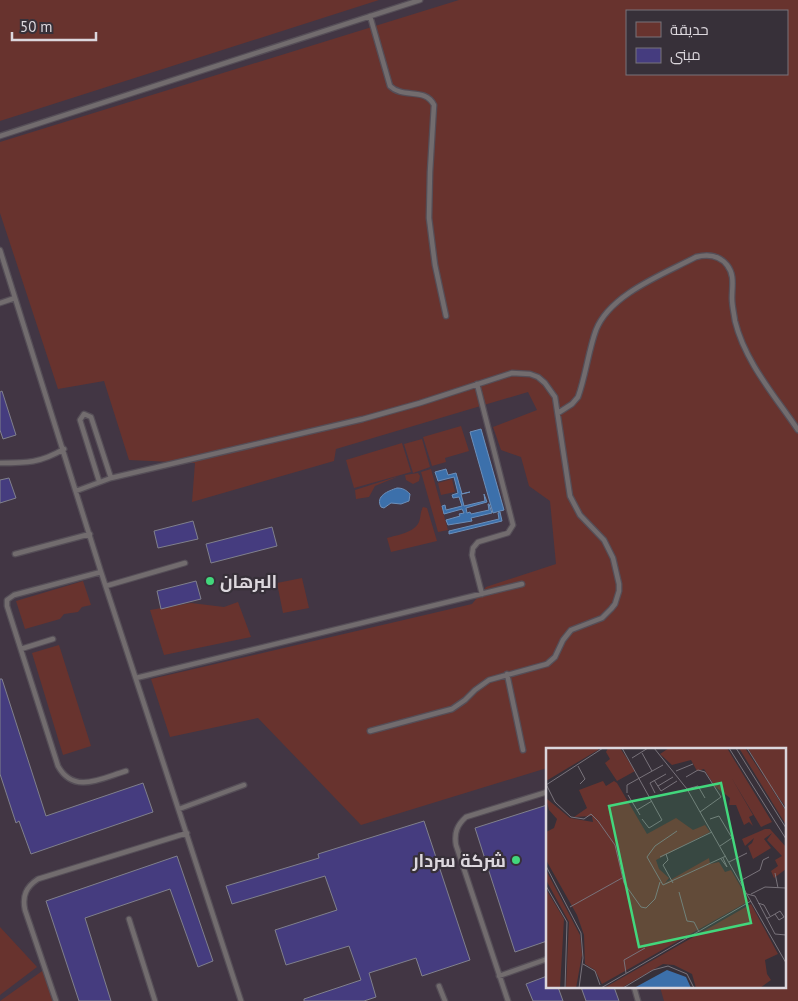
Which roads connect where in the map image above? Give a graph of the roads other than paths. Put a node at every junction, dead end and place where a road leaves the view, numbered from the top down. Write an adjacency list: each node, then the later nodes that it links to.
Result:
1 (420, 0): 2 (lane)
2 (370, 16): 3 (lane); 7 (lane)
3 (0, 136)
4 (0, 250): 5 (lane)
5 (15, 298): 6 (lane); 11 (lane)
6 (0, 303)
7 (446, 316)
8 (477, 384): 9 (lane); 13 (lane); 22 (lane)
9 (558, 413): 10 (lane); 25 (lane)
10 (798, 430)
11 (64, 449): 12 (lane); 15 (lane)
12 (0, 463)
13 (111, 478): 14 (lane); 14 (lane)
14 (99, 481): 15 (lane)
15 (76, 491): 16 (lane)
16 (90, 534): 17 (lane); 19 (lane)
17 (15, 554)
18 (184, 564): 21 (lane)
19 (102, 572): 21 (lane); 24 (lane)
20 (522, 584): 22 (lane)
21 (106, 586): 26 (lane)
22 (482, 594): 26 (lane)
23 (52, 639): 24 (lane)
24 (21, 649): 29 (lane)
25 (506, 674): 27 (lane); 28 (lane)
26 (136, 678): 32 (lane)
27 (370, 731)
28 (523, 750)
29 (126, 770)
30 (244, 785): 32 (lane)
31 (546, 792): 36 (lane)
32 (179, 809): 33 (lane)
33 (187, 834): 39 (lane); 41 (lane)
34 (129, 919): 40 (lane)
35 (546, 959): 36 (lane)
36 (499, 976): 43 (lane)
37 (439, 986): 42 (lane)
38 (634, 988): 44 (lane)
39 (56, 1001)
40 (154, 1001)
41 (241, 1001)
42 (445, 1001)
43 (508, 1001)
44 (638, 1001)

